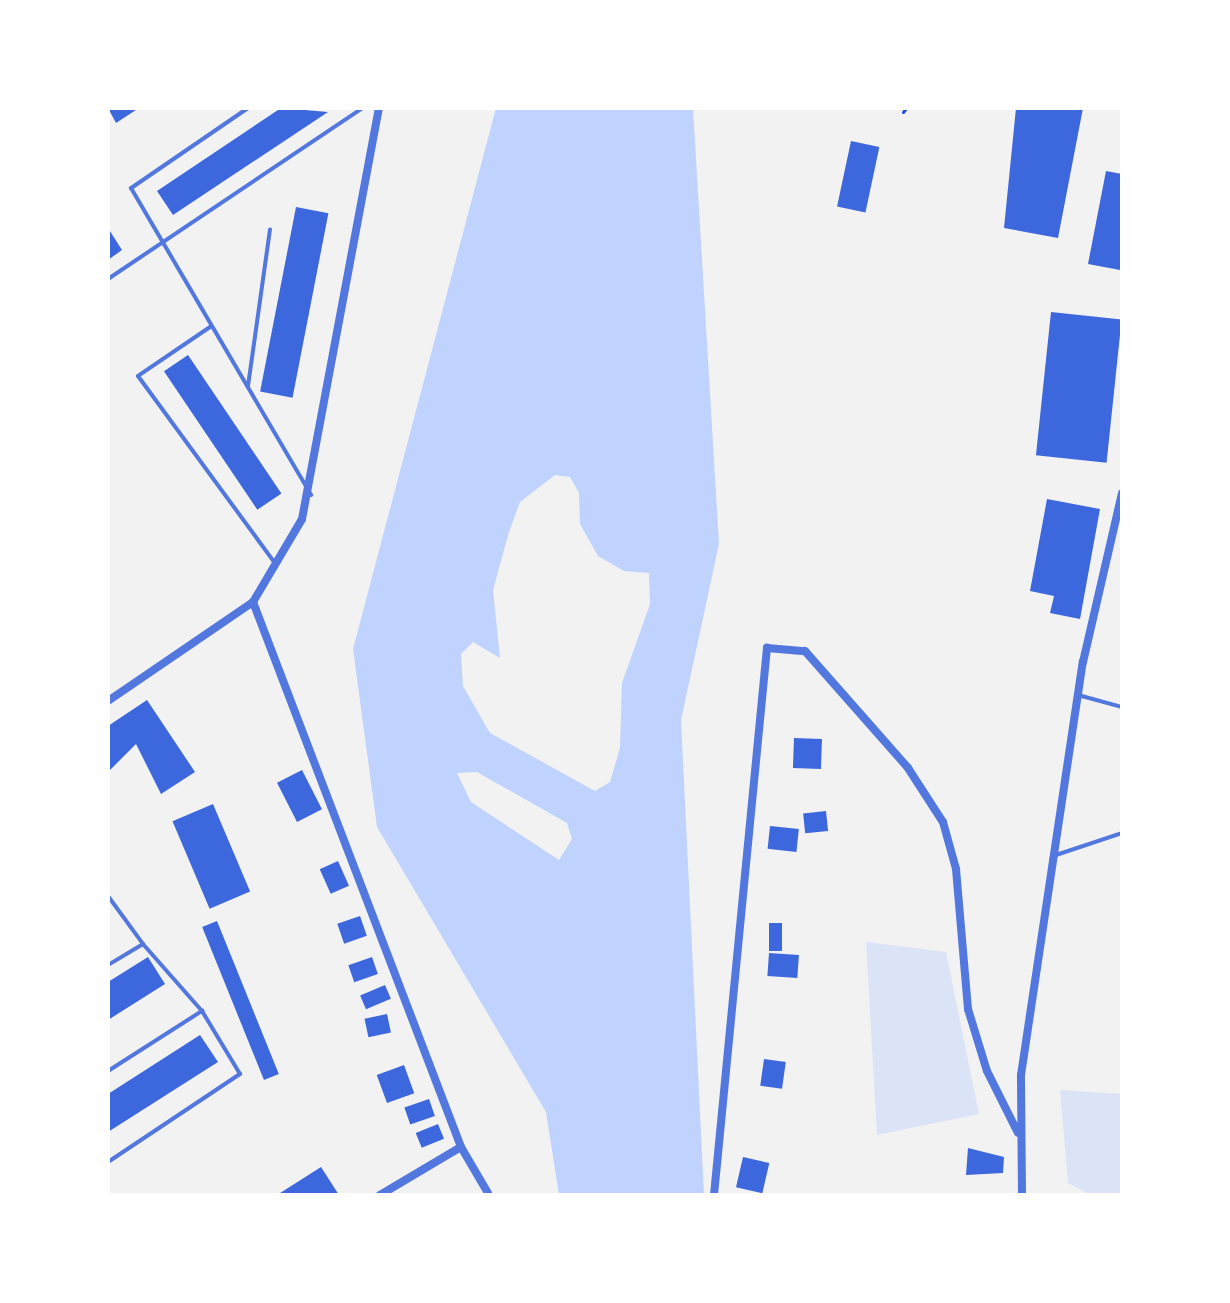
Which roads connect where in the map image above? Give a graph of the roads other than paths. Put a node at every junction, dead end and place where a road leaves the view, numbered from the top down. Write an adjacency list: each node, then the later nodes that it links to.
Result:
1 (248, 108): 5 (lane)
2 (362, 108): 5 (lane)
3 (379, 108): 10 (street)
4 (270, 230): 8 (lane)
5 (160, 245): 6 (lane); 7 (lane)
6 (108, 279)
7 (210, 327): 8 (lane); 11 (lane)
8 (248, 389): 10 (lane)
9 (1122, 493): 13 (street)
10 (311, 495): 11 (street)
11 (277, 567): 12 (street)
12 (253, 602): 14 (street); 24 (street)
13 (1078, 695): 15 (lane); 17 (street)
14 (108, 701)
15 (1122, 707)
16 (1122, 833): 17 (lane)
17 (1054, 856): 23 (street)
18 (108, 896): 19 (lane)
19 (143, 944): 20 (lane); 21 (lane)
20 (108, 965)
21 (202, 1011): 22 (lane); 25 (lane)
22 (108, 1071)
23 (1018, 1133): 28 (street); 29 (street)
24 (461, 1147): 26 (street); 27 (street)
25 (108, 1162)
26 (380, 1195)
27 (489, 1195)
28 (714, 1195)
29 (1022, 1195)

